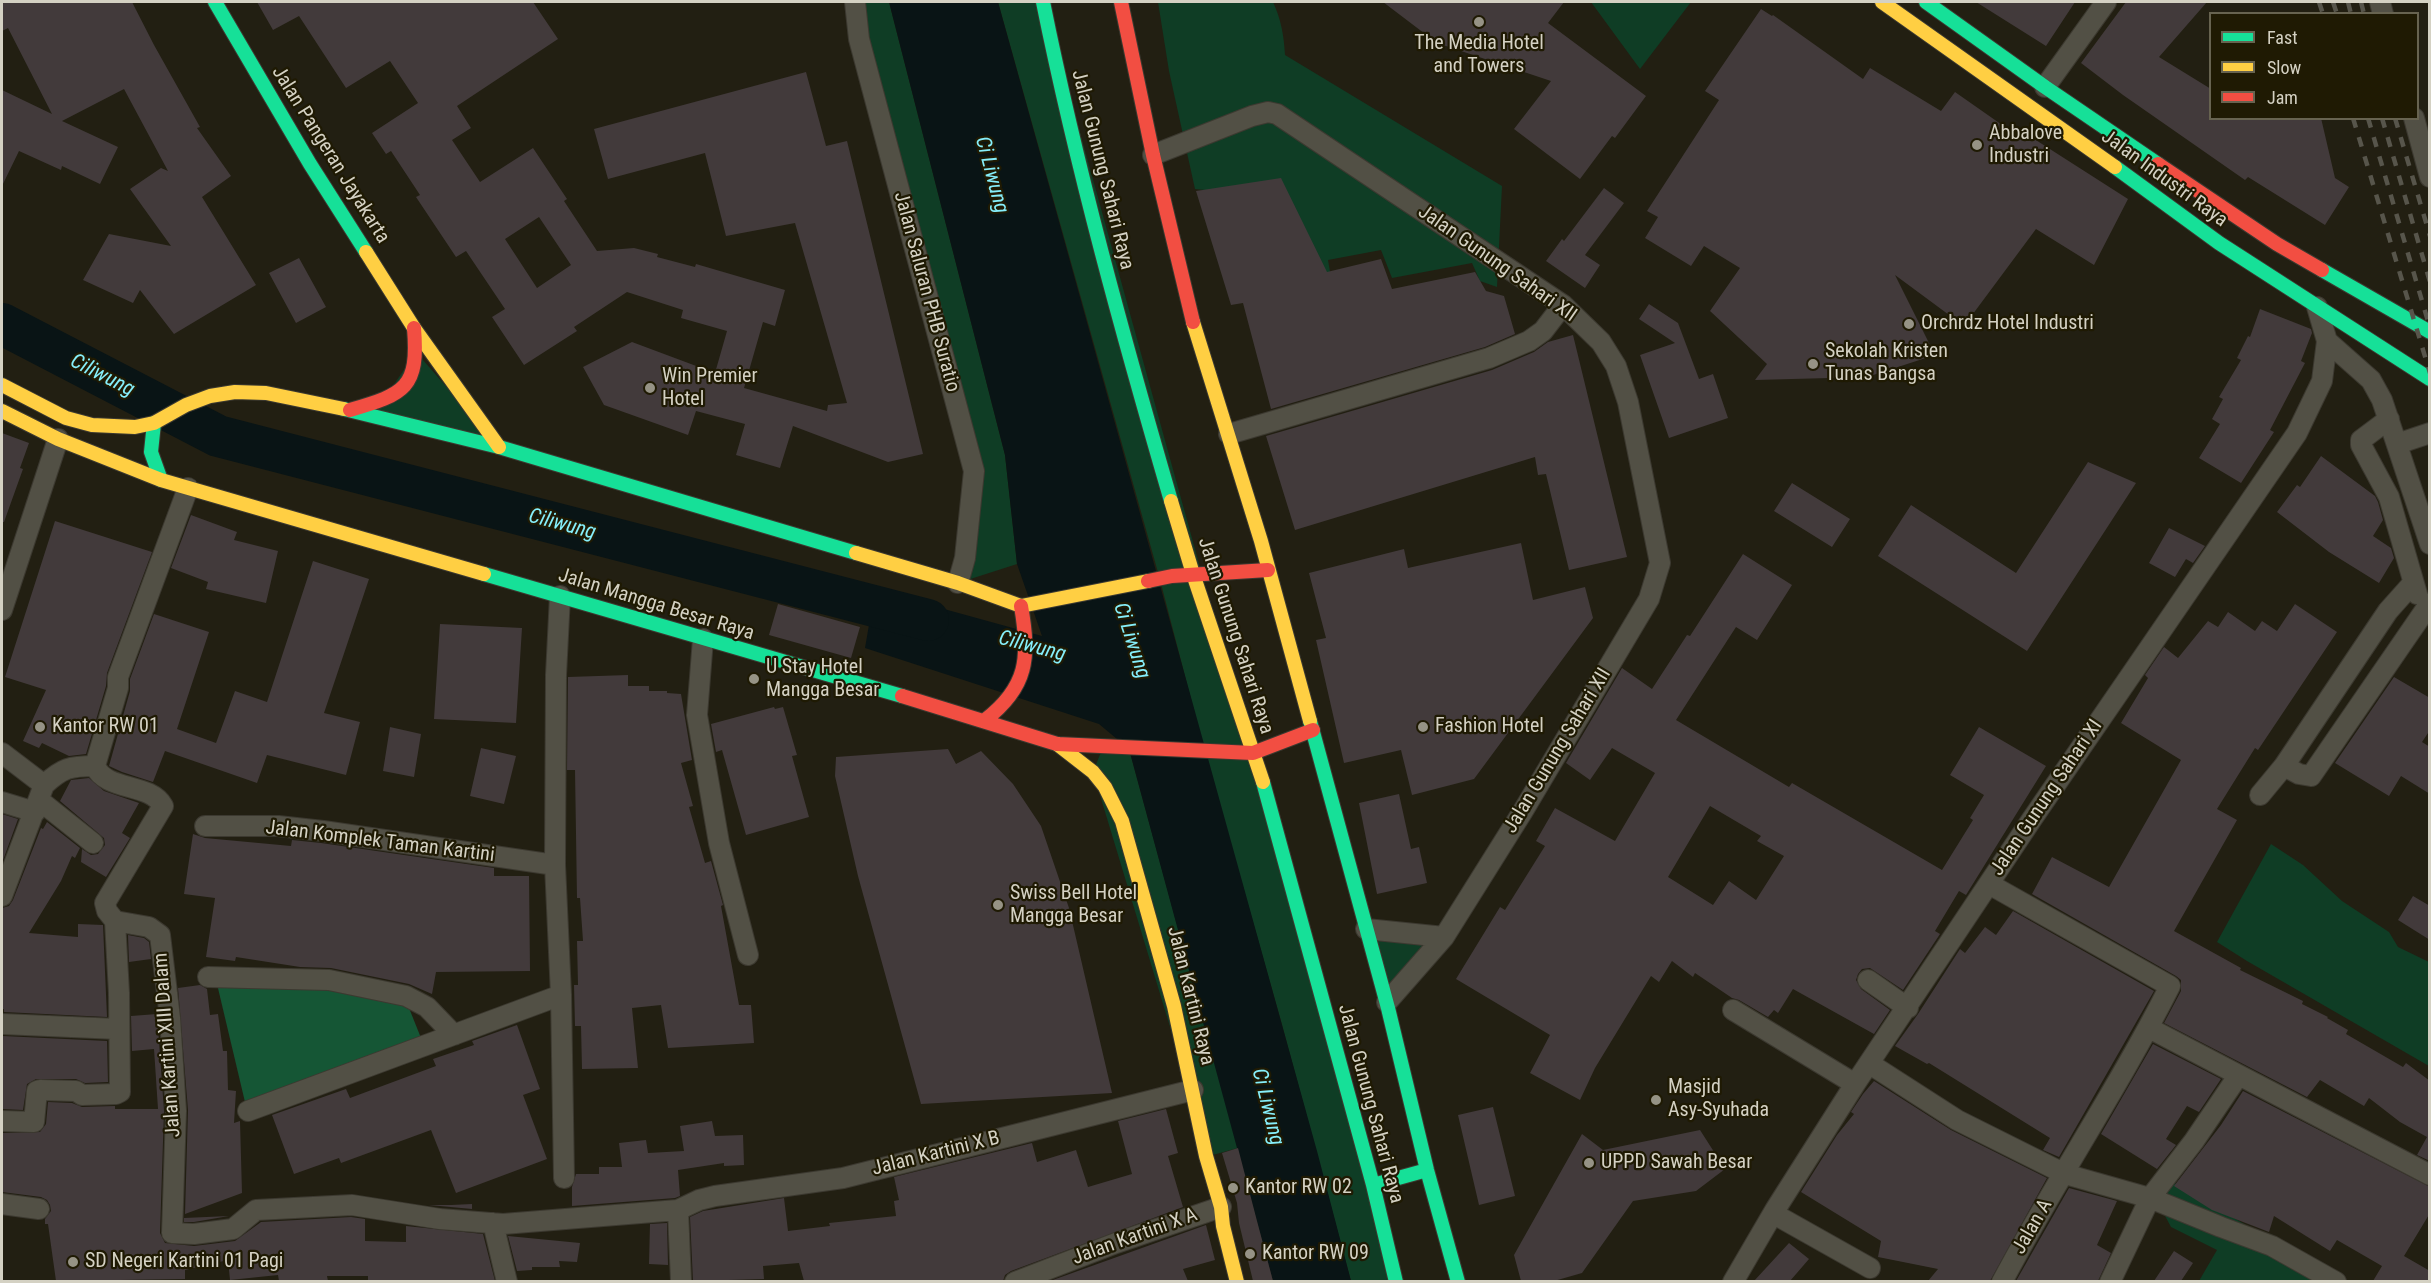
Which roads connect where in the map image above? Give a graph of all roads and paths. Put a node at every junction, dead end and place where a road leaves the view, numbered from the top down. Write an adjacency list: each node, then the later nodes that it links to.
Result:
1 (215, 2): 14 (main road, Jalan Pangeran Jayakarta)
2 (855, 2): 35 (street, Jalan Saluran PHB Suratio)
3 (1043, 2): 34 (main road, Jalan Gunung Sahari Raya)
4 (1121, 2): 10 (main road, Jalan Gunung Sahari Raya)
5 (1882, 2): 13 (main road, Jalan Industri Raya)
6 (1926, 2): 8 (main road, Jalan Industri Raya)
7 (2106, 2): 8 (street)
8 (2045, 87): 15 (main road, Jalan Industri Raya)
9 (2415, 120): 11 (street)
10 (1153, 155): 12 (street, Jalan Gunung Sahari XII); 23 (main road, Jalan Gunung Sahari Raya)
11 (2430, 177)
12 (1563, 305): 23 (street); 59 (street, Jalan Gunung Sahari XII)
13 (2317, 307): 16 (street, Jalan Gunung Sahari XI); 17 (main road, Jalan Industri Raya)
14 (414, 328): 19 (main road); 27 (main road, Jalan Pangeran Jayakarta)
15 (2430, 332)
16 (2326, 341): 21 (street); 55 (street, Jalan Gunung Sahari XI)
17 (2430, 379)
18 (2, 385): 22 (main road)
19 (350, 410): 22 (main road); 27 (main road)
20 (2, 411): 25 (main road, Jalan Mangga Besar Raya)
21 (2389, 419): 26 (street); 31 (street)
22 (157, 421): 28 (main road)
23 (1229, 434): 33 (main road, Jalan Gunung Sahari Raya)
24 (2430, 434): 26 (street)
25 (58, 439): 28 (main road, Jalan Mangga Besar Raya); 40 (street)
26 (2397, 444): 30 (street)
27 (499, 447): 35 (main road)
28 (160, 480): 29 (main road, Jalan Mangga Besar Raya)
29 (188, 488): 37 (main road, Jalan Mangga Besar Raya); 48 (street)
30 (2412, 489): 31 (street); 32 (street)
31 (2389, 497): 36 (street)
32 (2430, 544)
33 (1268, 570): 34 (main road); 43 (main road, Jalan Gunung Sahari Raya)
34 (1193, 574): 38 (main road); 46 (main road, Jalan Gunung Sahari Raya)
35 (958, 583): 38 (main road)
36 (2414, 583): 39 (street); 47 (street)
37 (560, 596): 41 (main road, Jalan Mangga Besar Raya); 54 (street)
38 (1019, 605): 42 (main road)
39 (2426, 609): 47 (street)
40 (2, 610)
41 (703, 639): 42 (main road, Jalan Mangga Besar Raya); 60 (street)
42 (985, 720): 44 (main road, Jalan Mangga Besar Raya)
43 (1313, 730): 46 (main road, Jalan Mangga Besar Raya); 58 (main road, Jalan Gunung Sahari Raya)
44 (1057, 744): 46 (main road, Jalan Mangga Besar Raya); 74 (main road, Jalan Kartini Raya)
45 (2, 753): 50 (street)
46 (1253, 753): 81 (main road, Jalan Gunung Sahari Raya)
47 (2284, 765): 49 (street)
48 (95, 766): 50 (street); 57 (street)
49 (2260, 795)
50 (39, 799): 51 (street); 53 (street); 56 (street)
51 (2, 802)
52 (205, 826): 54 (street, Jalan Komplek Taman Kartini)
53 (93, 843)
54 (555, 865): 63 (street)
55 (1989, 884): 65 (street, Jalan Gunung Sahari XI); 68 (street, Jalan A)
56 (2, 896)
57 (115, 921): 69 (street); 88 (street, Jalan Kartini XIII Dalam)
58 (1366, 929): 59 (street); 64 (main road, Jalan Gunung Sahari Raya)
59 (1444, 937): 64 (street, Jalan Gunung Sahari XII)
60 (748, 955)
61 (208, 977): 70 (street)
62 (1868, 980): 65 (street)
63 (561, 995): 70 (street); 80 (street)
64 (1387, 1002): 77 (main road, Jalan Gunung Sahari Raya)
65 (1908, 1008): 71 (street, Jalan Gunung Sahari XI)
66 (1733, 1010): 73 (street)
67 (2, 1024): 69 (street)
68 (2149, 1028): 72 (street); 78 (street, Jalan A)
69 (118, 1029): 76 (street)
70 (454, 1035): 75 (street)
71 (1870, 1064): 73 (street, Jalan Gunung Sahari XI); 78 (street)
72 (2238, 1076): 79 (street); 82 (street)
73 (1856, 1084): 87 (street, Jalan Gunung Sahari XI)
74 (1193, 1090): 84 (main road, Jalan Kartini Raya); 86 (street, Jalan Kartini X B)
75 (248, 1111)
76 (2, 1121)
77 (1427, 1170): 81 (main road); 95 (main road, Jalan Gunung Sahari Raya)
78 (2065, 1174): 82 (street); 97 (street, Jalan A)
79 (2430, 1175)
80 (564, 1178)
81 (1373, 1185): 94 (main road, Jalan Gunung Sahari Raya)
82 (2150, 1198): 98 (street); 99 (street)
83 (2, 1204): 85 (street)
84 (1221, 1208): 92 (street, Jalan Kartini X A); 93 (main road, Jalan Kartini Raya)
85 (39, 1209)
86 (678, 1210): 88 (street, Jalan Kartini XIII Dalam); 91 (street)
87 (1774, 1214): 89 (street); 96 (street, Jalan Gunung Sahari XI)
88 (493, 1223): 90 (street)
89 (1870, 1268)
90 (507, 1281)
91 (681, 1281)
92 (1015, 1281)
93 (1237, 1281)
94 (1396, 1281)
95 (1458, 1281)
96 (1733, 1281)
97 (2002, 1281)
98 (2110, 1281)
99 (2336, 1281)

